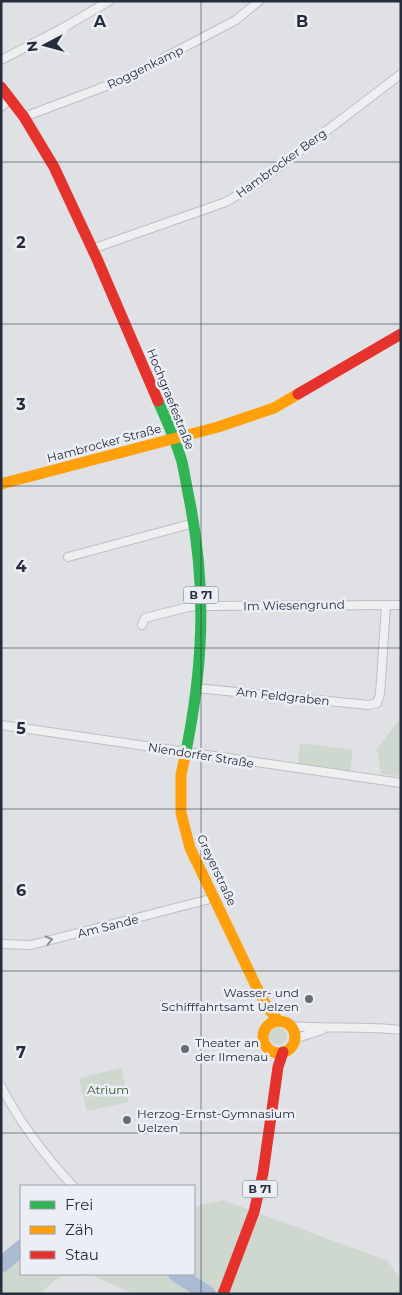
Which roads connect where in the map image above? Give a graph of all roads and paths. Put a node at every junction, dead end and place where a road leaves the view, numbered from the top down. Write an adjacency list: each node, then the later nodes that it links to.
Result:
1 (110, 1): 3 (street)
2 (259, 1): 8 (street, Roggenkamp)
3 (1, 60)
4 (401, 74): 9 (street, Hambrocker Berg)
5 (1, 87): 6 (main road, Hochgraefestraße / B 71)
6 (12, 99): 7 (street); 8 (main road, Hochgraefestraße / B 71)
7 (1, 107)
8 (24, 117): 9 (main road, Hochgraefestraße / B 71)
9 (92, 249): 11 (main road, Hochgraefestraße / B 71)
10 (401, 334): 11 (main road, Hambrocker Straße)
11 (174, 439): 12 (main road, Hambrocker Straße); 13 (main road, Hochgraefestraße / B 71)
12 (1, 484)
13 (194, 523): 14 (street); 16 (main road, Hochgraefestraße / B 71)
14 (68, 557)
15 (401, 605): 17 (street, Im Wiesengrund)
16 (202, 606): 17 (street, Im Wiesengrund); 18 (street, Im Wiesengrund); 19 (main road, Hochgraefestraße / B 71)
17 (386, 606): 19 (street, Am Feldgraben)
18 (142, 625)
19 (196, 688): 21 (main road, Hochgraefestraße / B 71)
20 (1, 725): 21 (street, Niendorfer Straße)
21 (186, 752): 22 (street, Niendorfer Straße); 23 (main road, Greyerstraße / B 71)
22 (400, 783)
23 (214, 898): 24 (street, Am Sande, one-way to 23); 25 (main road, Greyerstraße / B 71)
24 (1, 944)
25 (246, 967): 26 (main road, Greyerstraße / B 71); 28 (main road, Greyerstraße / B 71)
26 (278, 1020): 27 (main road); 28 (main road)
27 (291, 1026): 29 (street); 31 (main road)
28 (265, 1028): 32 (main road)
29 (329, 1028): 30 (street); 31 (street)
30 (401, 1030)
31 (294, 1040): 33 (main road)
32 (267, 1048): 33 (main road); 35 (main road, B 71)
33 (283, 1052): 35 (main road, B 71)
34 (1, 1086): 36 (street)
35 (270, 1118): 37 (main road, B 71)
36 (72, 1185)
37 (223, 1294)

